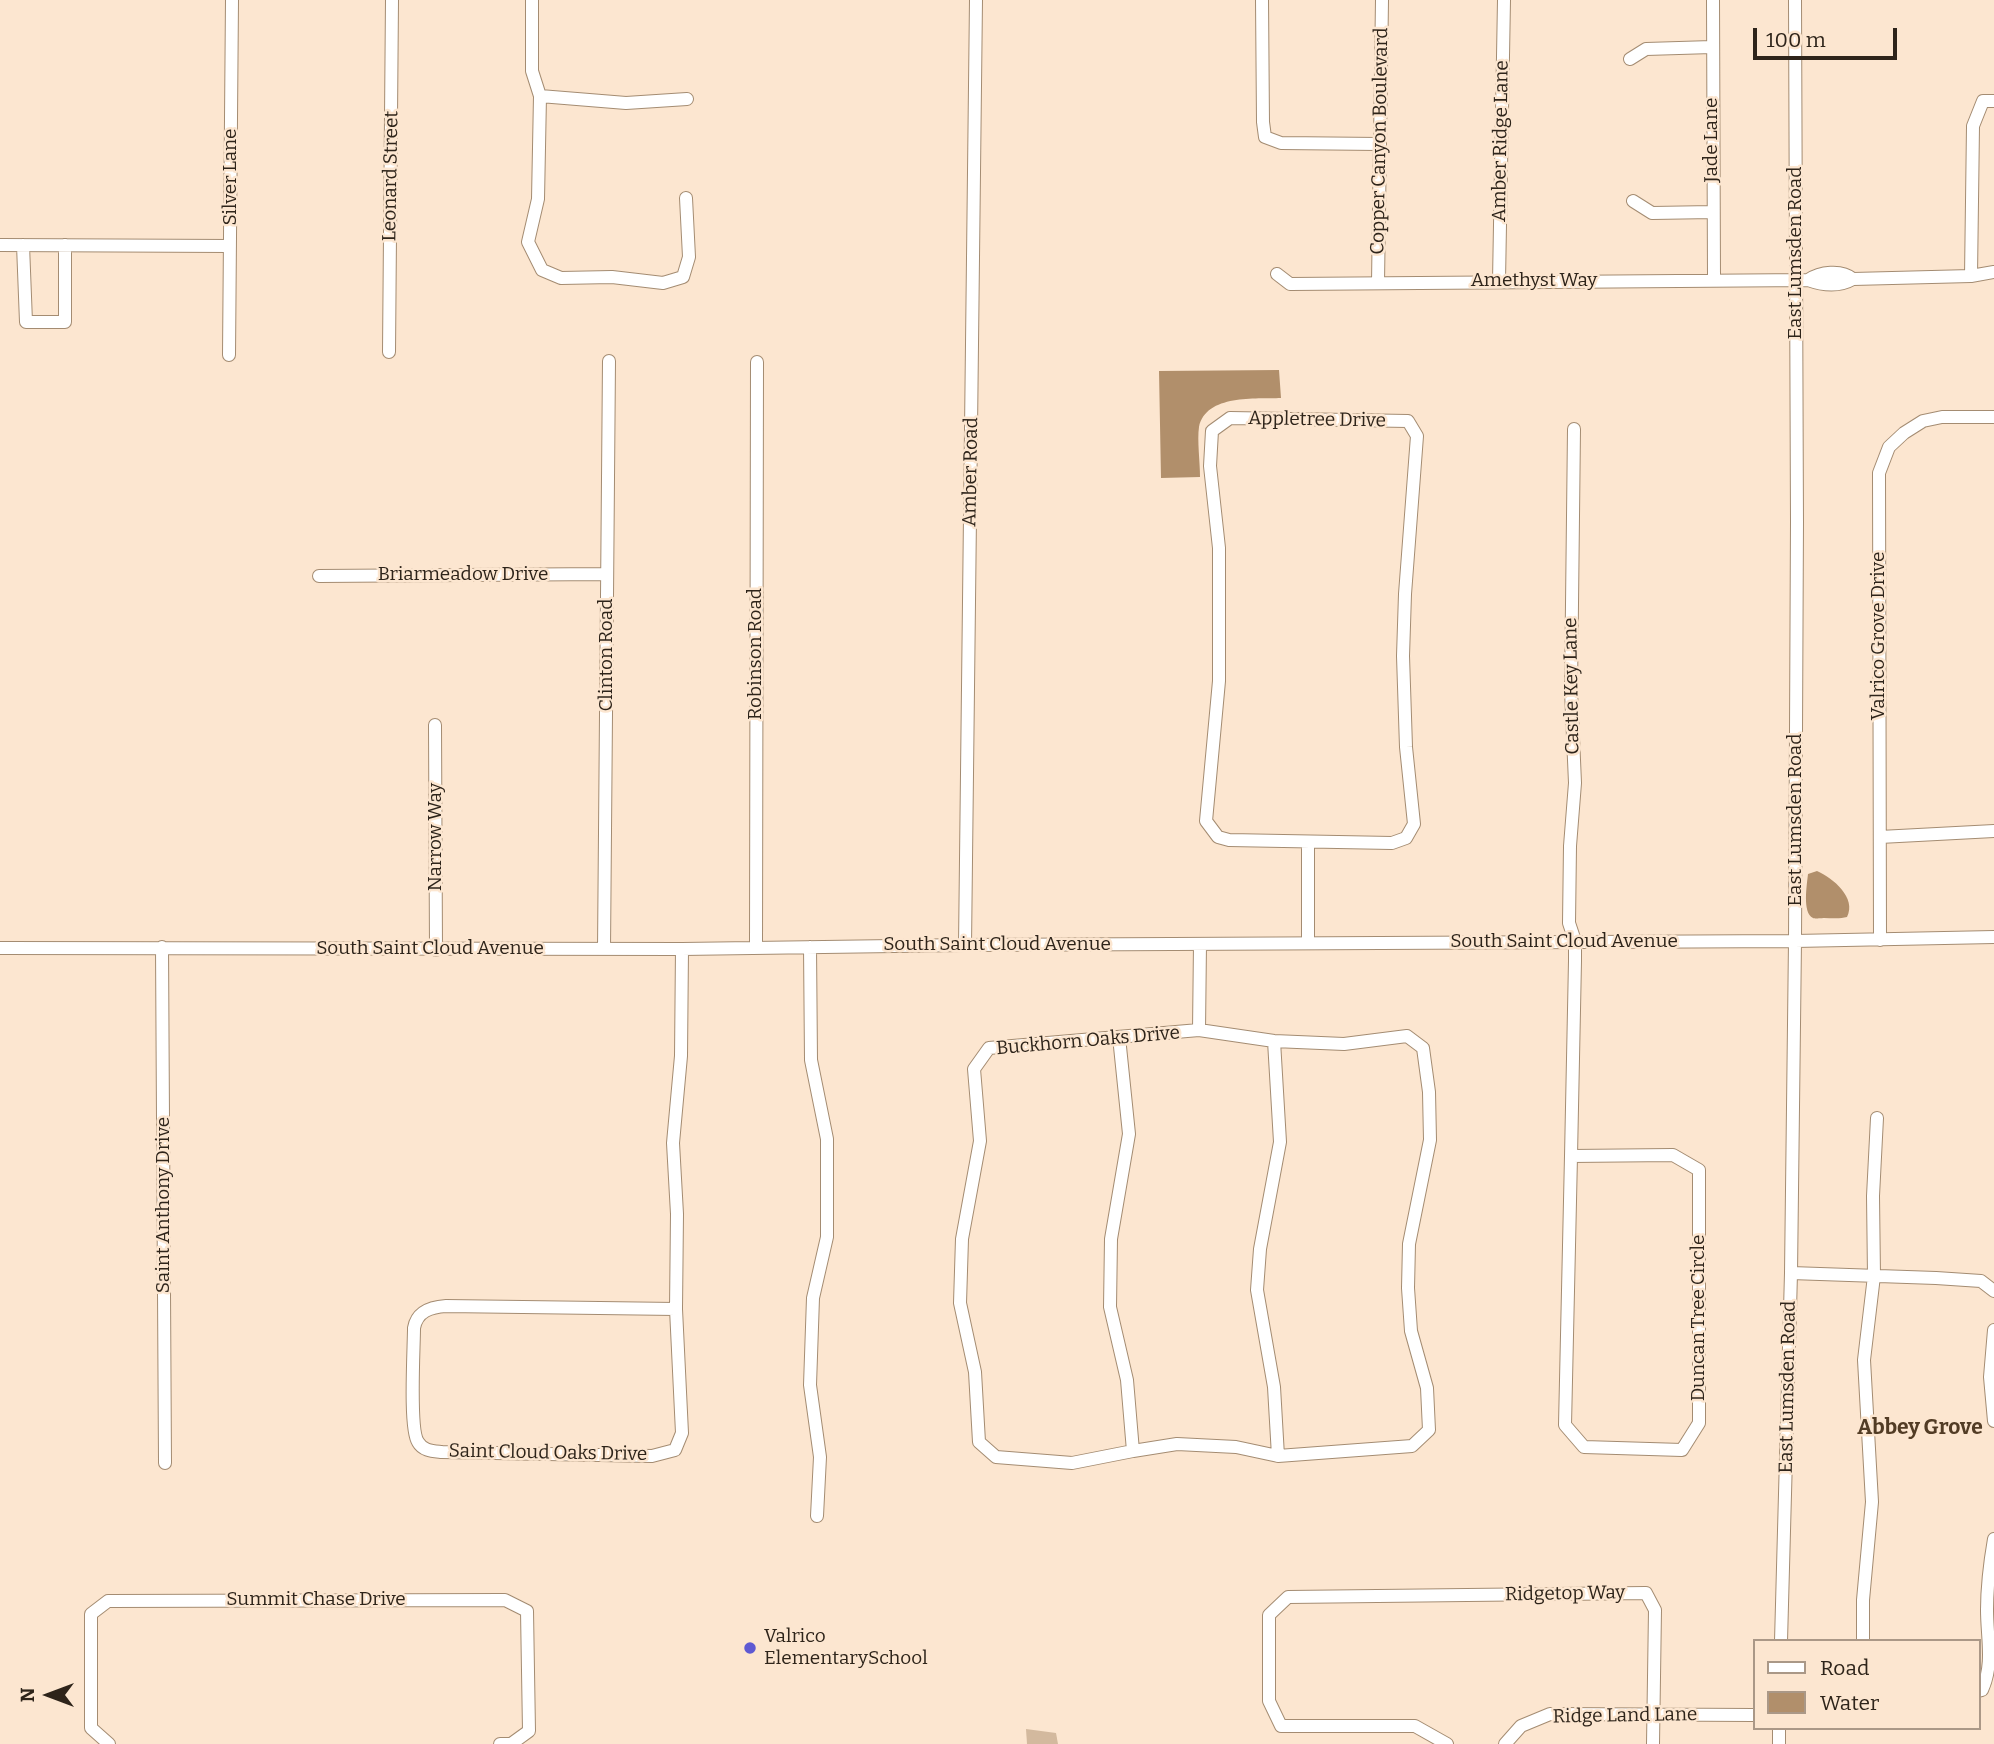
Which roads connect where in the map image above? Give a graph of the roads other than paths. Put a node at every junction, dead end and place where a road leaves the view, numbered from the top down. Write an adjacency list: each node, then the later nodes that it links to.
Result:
1 (232, 0): 22 (street, Silver Lane)
2 (392, 0): 30 (street, Leonard Street)
3 (532, 0): 12 (street)
4 (976, 0): 48 (street, Amber Road)
5 (1262, 0): 15 (street)
6 (1382, 0): 15 (street, Copper Canyon Boulevard)
7 (1504, 0): 28 (street, Amber Ridge Lane)
8 (1713, 0): 10 (street, Jade Lane)
9 (1795, 0): 26 (street, East Lumsden Road)
10 (1712, 47): 11 (street); 18 (street, Jade Lane)
11 (1630, 59)
12 (540, 96): 13 (street); 16 (street)
13 (687, 99)
14 (1994, 101): 25 (street)
15 (1379, 144): 29 (street, Copper Canyon Boulevard)
16 (686, 198)
17 (1633, 201): 18 (street)
18 (1713, 212): 27 (street, Jade Lane)
19 (0, 245): 20 (street)
20 (23, 245): 21 (street); 21 (street)
21 (65, 245): 22 (street)
22 (230, 246): 31 (street, Silver Lane)
23 (1994, 272): 25 (street, Amethyst Way)
24 (1277, 274): 29 (street, Amethyst Way)
25 (1970, 276): 26 (street, Amethyst Way)
26 (1801, 279): 27 (street, Amethyst Way); 45 (street, East Lumsden Road)
27 (1714, 280): 28 (street, Amethyst Way)
28 (1499, 281): 29 (street, Amethyst Way)
29 (1378, 283)
30 (389, 352)
31 (229, 355)
32 (610, 361): 36 (street, Clinton Road)
33 (757, 362): 51 (street, Robinson Road)
34 (1994, 417): 40 (street, Valrico Grove Drive)
35 (1574, 429): 44 (street, Castle Key Lane)
36 (607, 574): 37 (street, Briarmeadow Drive); 53 (street, Clinton Road)
37 (319, 576)
38 (435, 725): 55 (street, Narrow Way)
39 (1994, 831): 40 (street)
40 (1880, 837): 43 (street, Valrico Grove Drive)
41 (1308, 842): 41 (street, Appletree Drive); 46 (street)
42 (1994, 937): 43 (street, South Saint Cloud Avenue)
43 (1880, 940): 45 (street, South Saint Cloud Avenue)
44 (1574, 942): 45 (street, South Saint Cloud Avenue); 46 (street, South Saint Cloud Avenue); 60 (street, Duncan Tree Circle)
45 (1795, 942): 61 (street, East Lumsden Road)
46 (1308, 943): 47 (street, South Saint Cloud Avenue)
47 (1200, 944): 48 (street, South Saint Cloud Avenue); 56 (street, Buckhorn Oaks Drive)
48 (965, 945): 52 (street, South Saint Cloud Avenue)
49 (0, 947): 50 (street, South Saint Cloud Avenue)
50 (162, 947): 55 (street, South Saint Cloud Avenue); 69 (street, Saint Anthony Drive)
51 (756, 947): 52 (street, South Saint Cloud Avenue); 54 (street, South Saint Cloud Avenue)
52 (810, 947): 70 (street)
53 (604, 949): 54 (street, South Saint Cloud Avenue); 55 (street, South Saint Cloud Avenue)
54 (682, 949): 64 (street, Saint Cloud Oaks Drive)
55 (436, 950)
56 (1199, 1030): 57 (street, Buckhorn Oaks Drive); 58 (street, Buckhorn Oaks Drive)
57 (1119, 1037): 67 (street); 67 (street, Buckhorn Oaks Drive)
58 (1274, 1041): 68 (street); 68 (street, Buckhorn Oaks Drive)
59 (1877, 1118): 62 (street)
60 (1571, 1156): 60 (street, Duncan Tree Circle)
61 (1791, 1273): 62 (street); 72 (street, East Lumsden Road)
62 (1874, 1276): 63 (street); 73 (street)
63 (1994, 1291)
64 (676, 1309): 64 (street, Saint Cloud Oaks Drive)
65 (1994, 1330): 66 (street)
66 (1994, 1420)
67 (1133, 1451): 68 (street, Buckhorn Oaks Drive)
68 (1279, 1456)
69 (165, 1463)
70 (817, 1516)
71 (1994, 1539): 74 (street)
72 (1781, 1639)
73 (1863, 1639)
74 (1980, 1690)
75 (1654, 1714): 76 (street, Ridge Land Lane); 79 (street, Ridgetop Way); 80 (street, Ridge Land Lane); 81 (street, Ridgetop Way)
76 (1752, 1715)
77 (109, 1744): 78 (street, Summit Chase Drive)
78 (500, 1744)
79 (1447, 1744)
80 (1505, 1744)
81 (1653, 1744)

